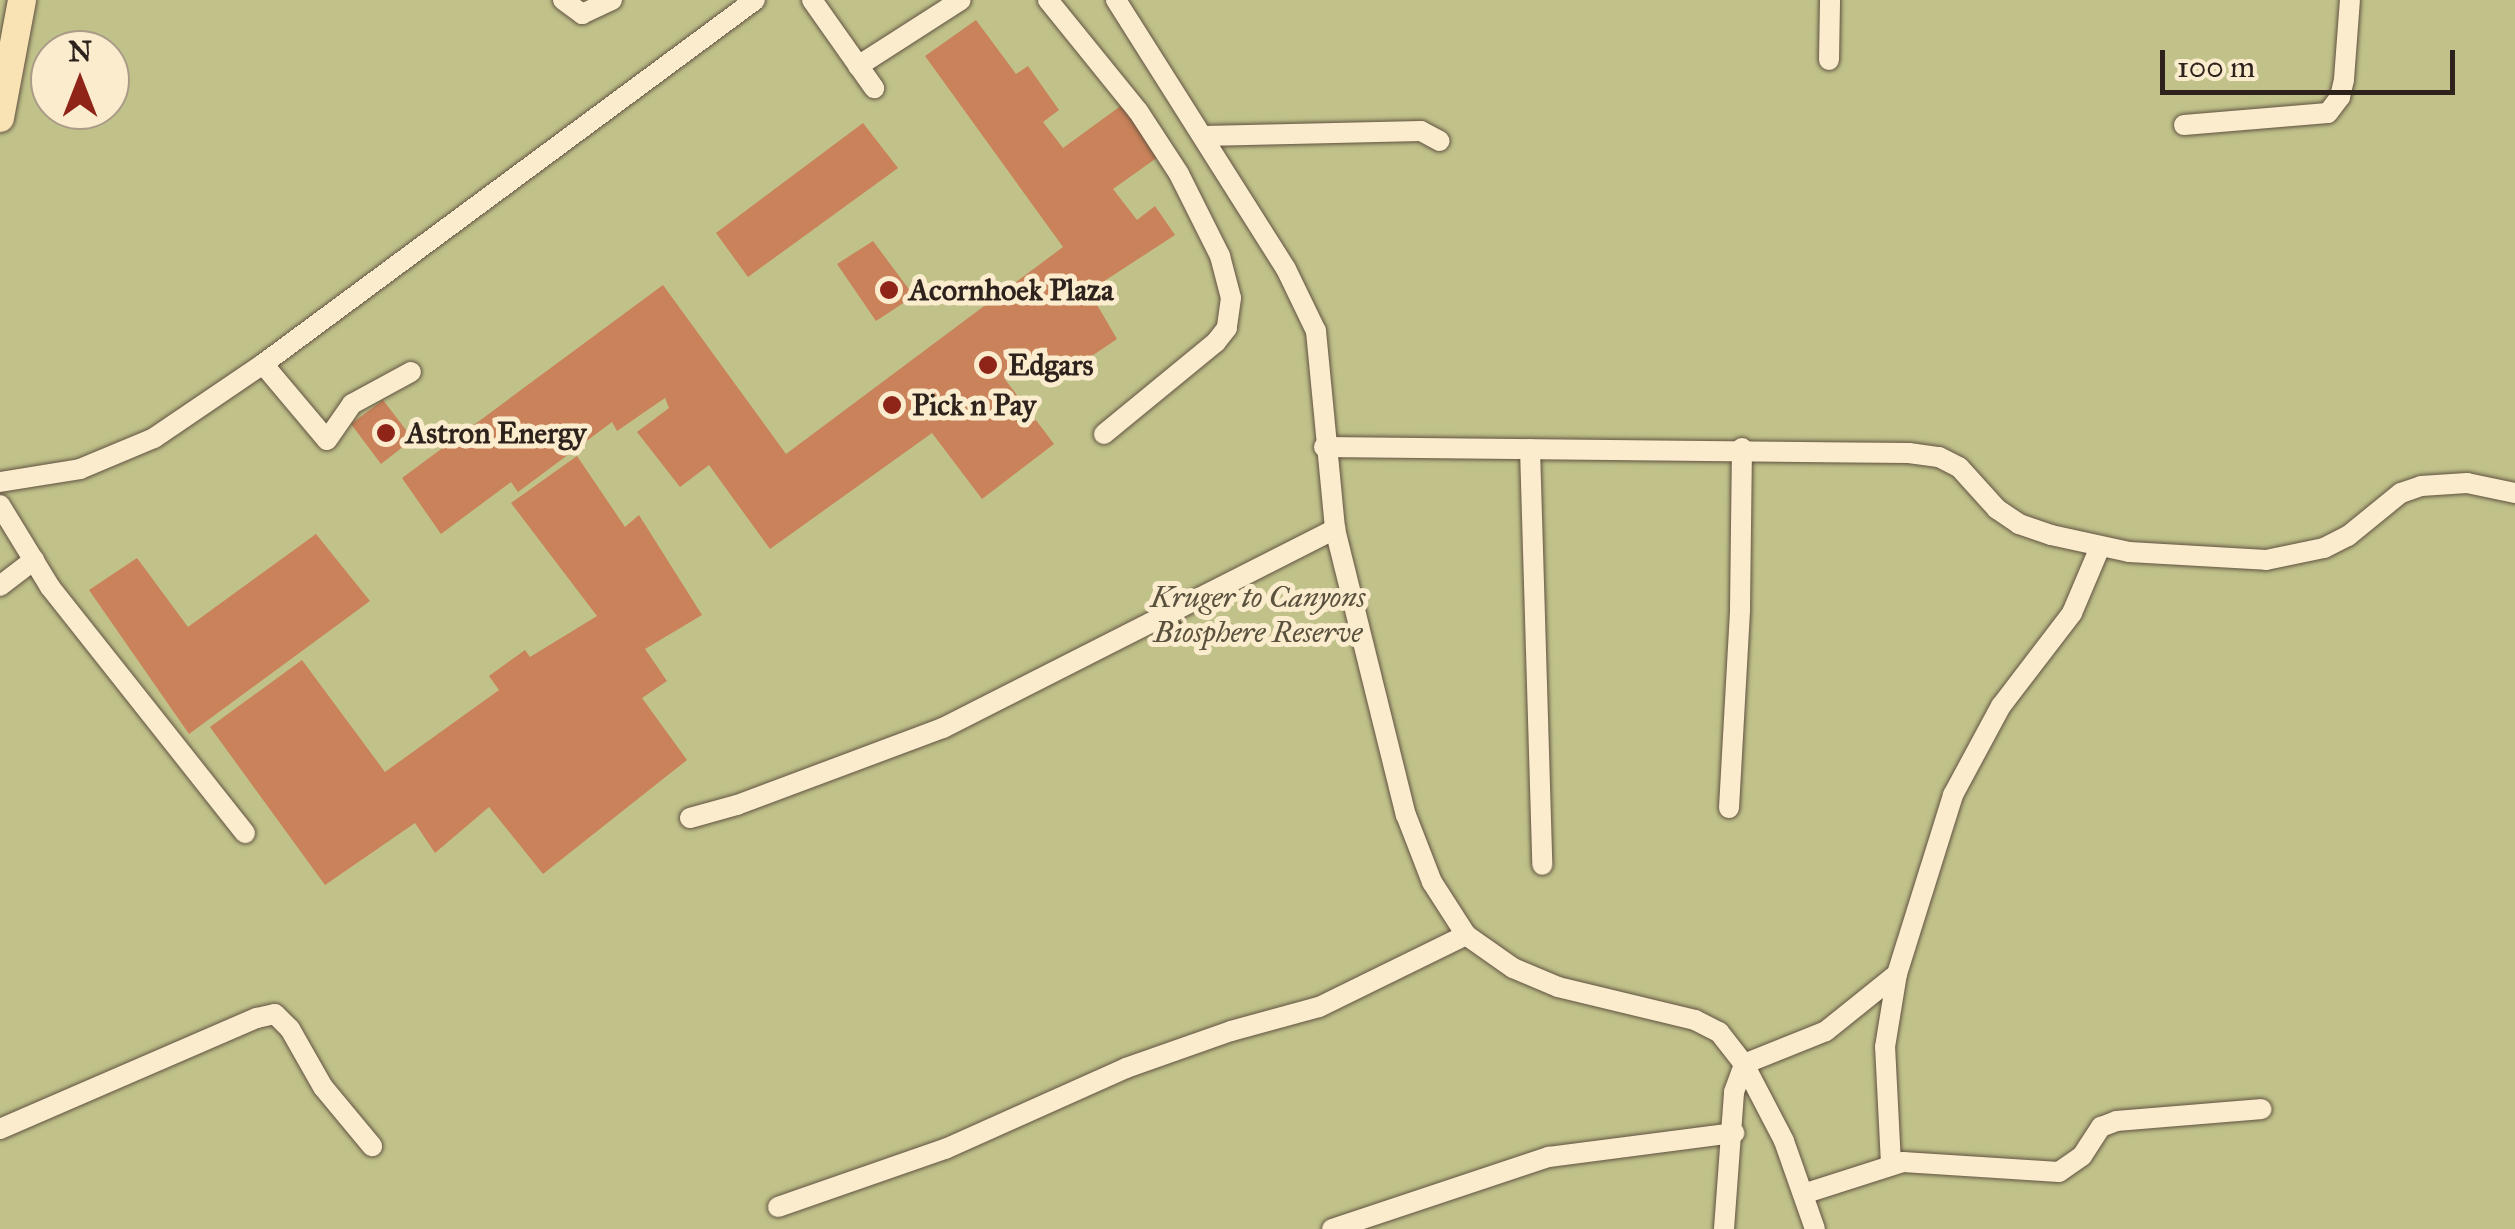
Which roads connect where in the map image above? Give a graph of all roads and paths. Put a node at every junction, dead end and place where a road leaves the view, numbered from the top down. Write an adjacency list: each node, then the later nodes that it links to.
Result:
1 (22, 0): 14 (main road)
2 (563, 0): 3 (street)
3 (612, 0)
4 (755, 0): 18 (street)
5 (812, 0): 12 (street)
6 (961, 0): 12 (street)
7 (1048, 0): 20 (street)
8 (1116, 0): 16 (street)
9 (1830, 0): 11 (street)
10 (2350, 0): 15 (street)
11 (1829, 60)
12 (858, 66): 13 (street)
13 (874, 88)
14 (0, 118)
15 (2184, 125)
16 (1204, 136): 17 (street); 21 (street)
17 (1440, 142)
18 (263, 364): 19 (street); 24 (street)
19 (410, 372)
20 (1104, 434)
21 (1324, 447): 23 (street); 27 (street)
22 (1742, 448): 23 (street); 28 (street); 32 (street)
23 (1530, 449): 35 (street)
24 (0, 482)
25 (2515, 493): 28 (street)
26 (0, 505): 29 (street)
27 (1335, 529): 33 (street); 36 (street)
28 (2100, 548): 37 (street)
29 (29, 564): 30 (street); 31 (street); 34 (street)
30 (0, 566)
31 (0, 586)
32 (1729, 808)
33 (690, 818)
34 (245, 833)
35 (1542, 865)
36 (1466, 936): 38 (street); 45 (street)
37 (1897, 974): 38 (street); 43 (street)
38 (1744, 1064): 41 (street); 44 (street)
39 (2262, 1108): 43 (street)
40 (0, 1129): 42 (street)
41 (1734, 1132): 46 (street); 47 (street)
42 (372, 1146)
43 (1890, 1164): 44 (street)
44 (1802, 1194): 48 (street)
45 (778, 1207)
46 (1332, 1229)
47 (1724, 1229)
48 (1815, 1229)

